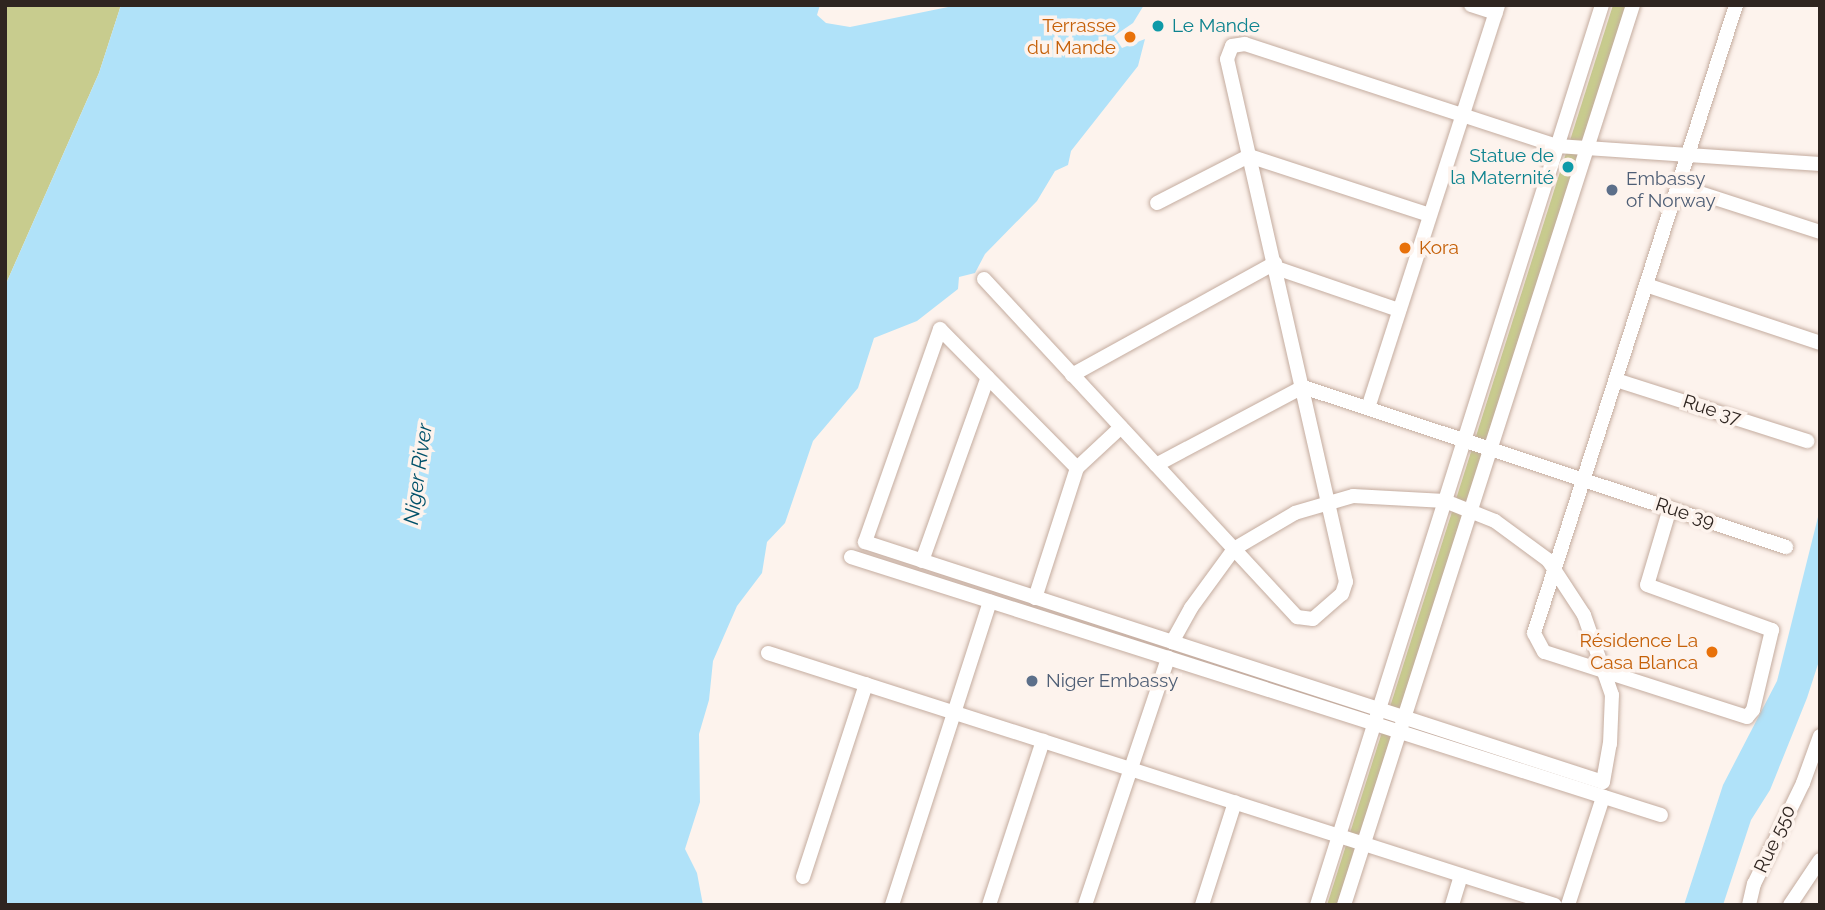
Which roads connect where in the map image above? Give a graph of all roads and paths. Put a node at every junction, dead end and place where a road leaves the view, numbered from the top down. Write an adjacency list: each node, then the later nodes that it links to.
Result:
1 (1471, 5): 5 (street)
2 (1602, 5): 7 (street)
3 (1633, 5): 8 (street)
4 (1736, 5): 10 (street)
5 (1497, 9): 6 (street)
6 (1462, 115): 7 (street); 9 (street); 14 (street)
7 (1557, 146): 8 (street); 27 (street)
8 (1586, 151): 10 (street); 29 (street)
9 (1249, 156): 13 (street); 14 (street); 16 (street)
10 (1688, 157): 11 (street); 12 (street)
11 (1820, 164)
12 (1678, 186): 15 (street); 18 (street)
13 (1157, 203)
14 (1430, 215): 19 (street)
15 (1820, 232)
16 (1275, 266): 19 (street); 21 (street); 24 (street)
17 (984, 279): 21 (street)
18 (1646, 285): 20 (street); 23 (street)
19 (1399, 310): 25 (street)
20 (1820, 343)
21 (1073, 375): 26 (street)
22 (988, 377): 31 (street); 40 (street); 40 (street)
23 (1616, 380): 28 (street, Rue 37); 32 (street)
24 (1303, 387): 25 (street, Rue 39); 30 (street); 34 (street)
25 (1368, 408): 27 (street, Rue 39)
26 (1121, 428): 30 (street); 31 (street)
27 (1464, 440): 29 (street, Rue 39); 33 (street)
28 (1807, 441)
29 (1490, 449): 32 (street, Rue 39); 36 (street)
30 (1156, 465): 38 (street)
31 (1077, 468): 42 (street)
32 (1584, 480): 35 (street, Rue 39); 41 (street)
33 (1446, 501): 34 (street); 36 (street); 49 (street)
34 (1329, 503): 38 (street); 38 (street)
35 (1670, 508): 37 (street, Rue 39); 47 (street)
36 (1471, 510): 41 (street); 52 (street)
37 (1786, 547)
38 (1234, 549): 44 (street)
39 (851, 557): 43 (street)
40 (922, 561): 42 (street)
41 (1555, 570): 47 (street); 47 (street)
42 (1035, 598): 44 (street)
43 (990, 601): 46 (street); 50 (street)
44 (1172, 642): 49 (street)
45 (768, 653): 48 (street)
46 (1168, 658): 51 (street); 55 (street)
47 (1605, 672): 52 (street)
48 (866, 684): 50 (street); 63 (street)
49 (1379, 709): 51 (street); 52 (street)
50 (952, 712): 54 (street); 64 (street)
51 (1374, 724): 52 (street); 59 (street)
52 (1402, 725): 56 (street); 60 (street)
53 (1820, 736): 73 (street, Rue 550)
54 (1043, 741): 55 (street); 65 (street)
55 (1128, 768): 57 (street); 66 (street)
56 (1602, 797): 58 (street); 72 (street)
57 (1235, 802): 59 (street); 67 (street)
58 (1661, 815)
59 (1339, 836): 60 (street); 68 (street)
60 (1364, 844): 62 (street); 69 (street)
61 (1820, 860): 74 (street)
62 (1461, 875): 70 (street); 71 (street)
63 (803, 877)
64 (892, 905)
65 (989, 905)
66 (1085, 905)
67 (1202, 905)
68 (1317, 905)
69 (1344, 905)
70 (1452, 905)
71 (1555, 905)
72 (1568, 905)
73 (1749, 905)
74 (1790, 905)

